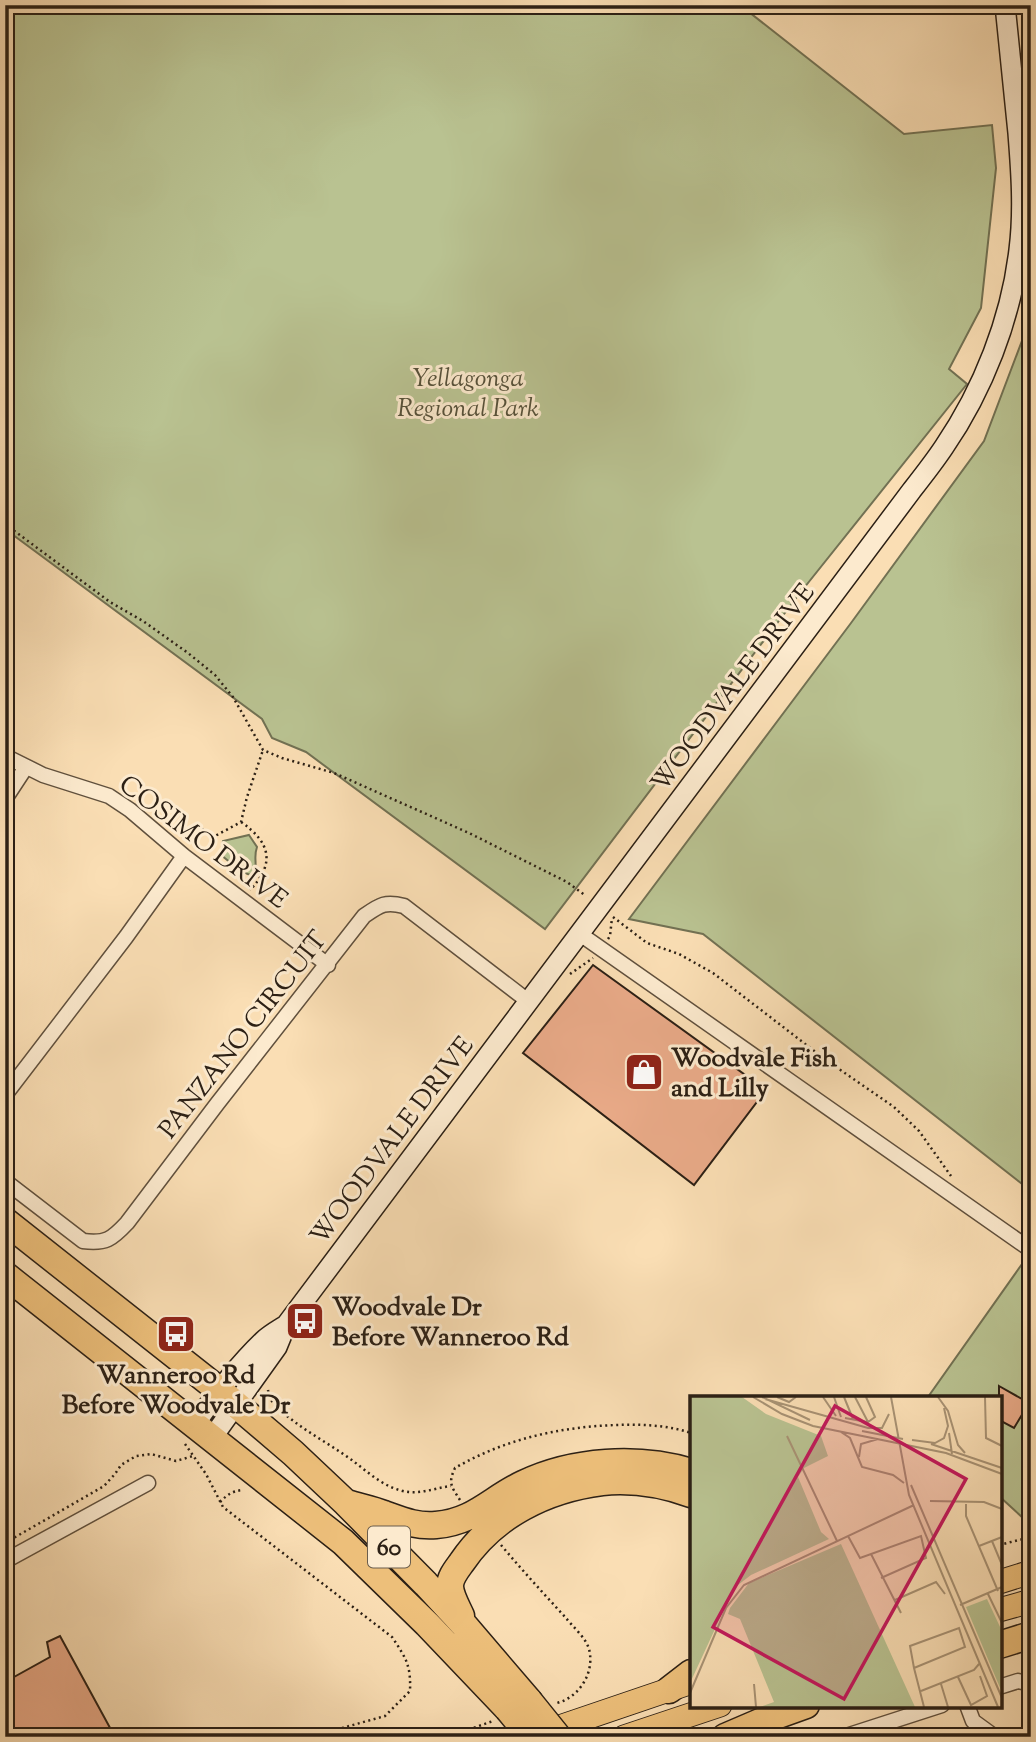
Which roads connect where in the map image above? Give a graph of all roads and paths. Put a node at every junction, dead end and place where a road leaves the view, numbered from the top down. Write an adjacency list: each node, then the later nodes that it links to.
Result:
1 (1005, 5): 10 (street, WOODVALE DRIVE)
2 (5, 524): 3 (path)
3 (263, 750): 7 (path); 10 (path)
4 (5, 756): 5 (street, COSIMO DRIVE)
5 (26, 767): 6 (street); 8 (street, COSIMO DRIVE)
6 (5, 799)
7 (241, 822): 8 (path); 9 (path)
8 (184, 849): 13 (street, COSIMO DRIVE); 16 (street)
9 (250, 891)
10 (606, 912): 11 (street, WOODVALE DRIVE); 12 (path); 17 (path)
11 (580, 934): 12 (street); 15 (street, WOODVALE DRIVE)
12 (600, 948): 14 (path); 20 (street)
13 (328, 965): 15 (street, PANZANO CIRCUIT); 18 (street, PANZANO CIRCUIT)
14 (564, 977)
15 (528, 1001): 23 (street, WOODVALE DRIVE)
16 (5, 1095)
17 (954, 1180)
18 (5, 1181)
19 (5, 1222): 23 (highway, 60)
20 (1031, 1250)
21 (5, 1275): 25 (highway, 60)
22 (266, 1383): 29 (path)
23 (227, 1398): 25 (street, WOODVALE DRIVE); 31 (highway, 60)
24 (690, 1433): 29 (path)
25 (200, 1439): 35 (path); 52 (highway, 60)
26 (690, 1472): 31 (highway)
27 (206, 1474): 54 (path)
28 (148, 1483): 37 (street)
29 (451, 1486): 32 (path)
30 (690, 1494): 42 (highway)
31 (346, 1503): 42 (highway, 60)
32 (463, 1503)
33 (1031, 1537): 36 (path)
34 (496, 1540): 52 (path)
35 (5, 1543)
36 (1001, 1544)
37 (5, 1561)
38 (1031, 1572): 39 (main road)
39 (1001, 1581)
40 (1031, 1601): 41 (main road)
41 (1001, 1609)
42 (464, 1625): 52 (highway, 60)
43 (1031, 1635): 44 (highway)
44 (1001, 1644)
45 (1031, 1684): 47 (street)
46 (680, 1686): 56 (main road)
47 (1001, 1686)
48 (714, 1707): 58 (main road)
49 (800, 1707): 59 (highway)
50 (938, 1707): 53 (street)
51 (968, 1707): 61 (street)
52 (521, 1709): 55 (path); 56 (highway, 60, bridge); 57 (highway, 60, bridge)
53 (888, 1730): 60 (street)
54 (310, 1737)
55 (448, 1737)
56 (530, 1737)
57 (558, 1737)
58 (624, 1737)
59 (725, 1737)
60 (843, 1737)
61 (995, 1737)

